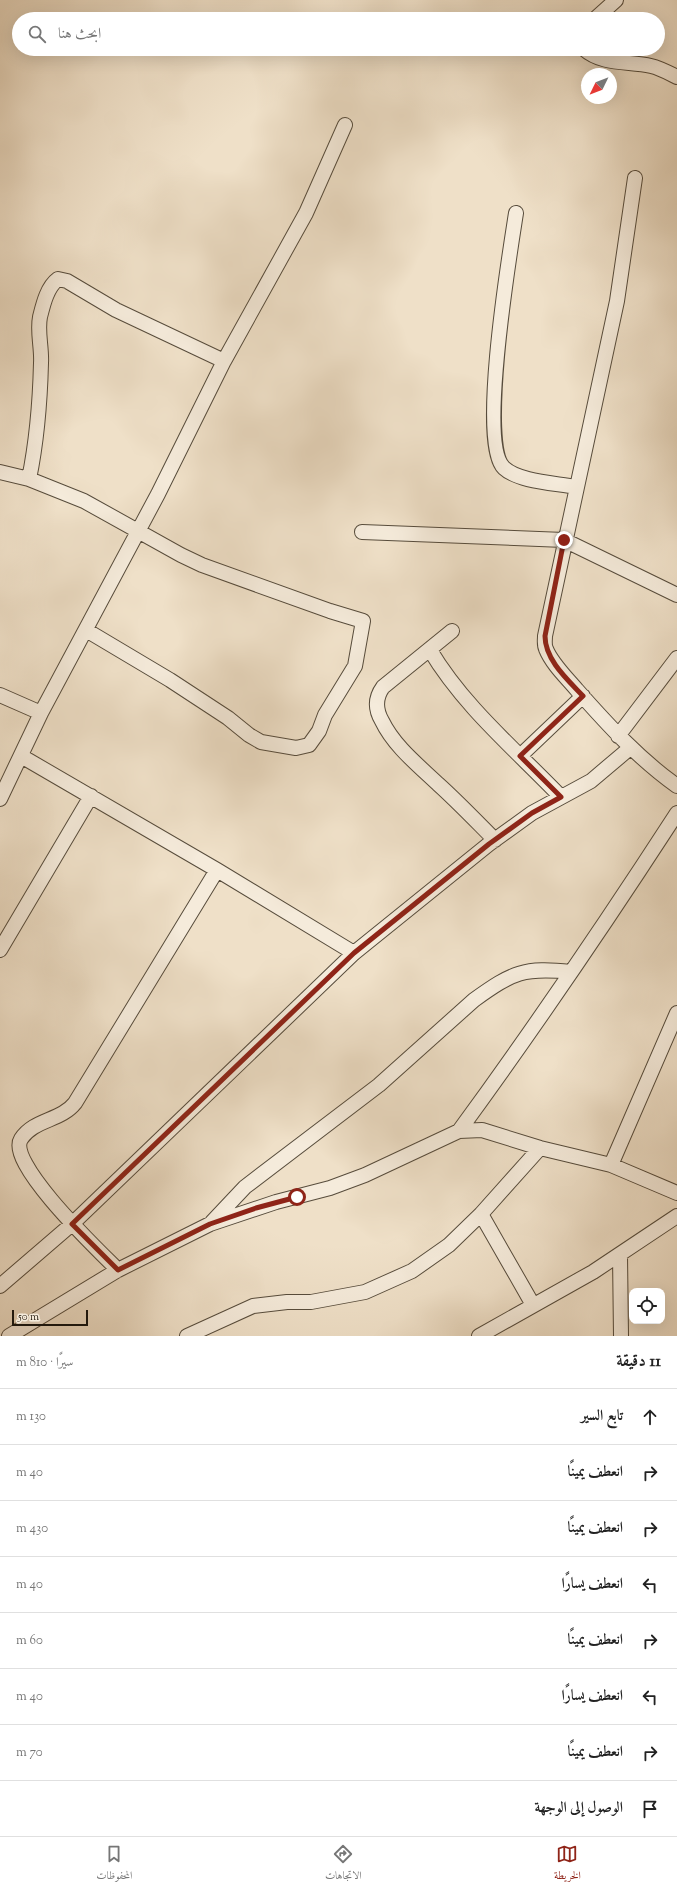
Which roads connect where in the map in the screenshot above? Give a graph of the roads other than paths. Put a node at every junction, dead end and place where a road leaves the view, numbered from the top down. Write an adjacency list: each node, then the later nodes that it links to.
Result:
1 (616, 0): 2 (street)
2 (603, 12)
3 (592, 56): 4 (street)
4 (677, 77)
5 (345, 125): 8 (street)
6 (635, 178): 11 (street)
7 (516, 213): 11 (street)
8 (224, 361): 10 (street); 12 (street)
9 (0, 472): 10 (street)
10 (29, 479): 12 (street)
11 (576, 487): 14 (street)
12 (138, 530): 16 (street); 16 (street)
13 (362, 532): 14 (street)
14 (564, 540): 15 (street); 21 (street)
15 (677, 595)
16 (86, 630): 22 (street)
17 (452, 631): 18 (street)
18 (430, 650): 26 (street); 32 (street)
19 (677, 658): 23 (street)
20 (0, 695): 22 (street)
21 (583, 696): 23 (street); 26 (street)
22 (41, 713): 25 (street)
23 (618, 736): 24 (street)
24 (630, 748): 27 (street); 29 (street)
25 (21, 756): 28 (street); 30 (street)
26 (520, 756): 29 (street)
27 (677, 786)
28 (91, 796): 33 (street); 34 (street)
29 (561, 797): 32 (street)
30 (0, 799)
31 (677, 813): 36 (street)
32 (495, 840): 35 (street)
33 (217, 870): 35 (street); 46 (street)
34 (0, 950)
35 (354, 953): 46 (street)
36 (571, 972): 38 (street); 41 (street)
37 (677, 1013): 40 (street)
38 (459, 1131): 39 (street); 43 (street)
39 (540, 1148): 40 (street); 44 (street)
40 (611, 1164): 42 (street)
41 (245, 1186): 43 (street); 47 (street)
42 (677, 1193)
43 (256, 1208): 47 (street)
44 (481, 1214): 51 (street); 53 (street)
45 (677, 1216): 48 (street)
46 (72, 1224): 49 (street); 50 (street)
47 (210, 1224): 49 (street)
48 (620, 1255): 51 (street); 55 (street)
49 (118, 1270): 52 (street)
50 (0, 1286)
51 (533, 1305): 54 (street)
52 (9, 1336)
53 (187, 1336)
54 (479, 1336)
55 (621, 1336)

